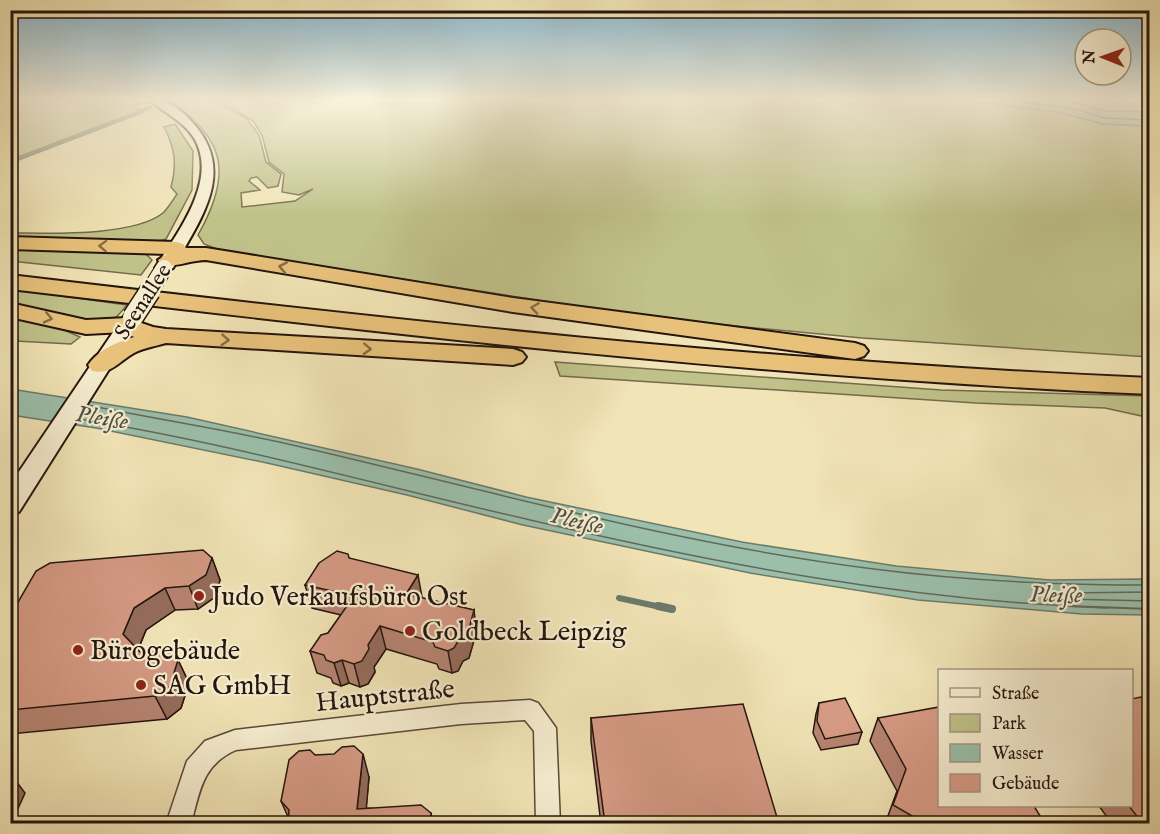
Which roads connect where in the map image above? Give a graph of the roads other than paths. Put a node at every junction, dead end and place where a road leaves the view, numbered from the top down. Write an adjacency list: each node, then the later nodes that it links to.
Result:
1 (199, 138): 3 (main road, Seenallee)
2 (10, 243): 3 (highway, one-way to 2)
3 (173, 254): 7 (main road, Seenallee, bridge); 10 (highway, one-way to 3)
4 (10, 268): 10 (highway)
5 (10, 282): 13 (highway)
6 (10, 310): 8 (highway, one-way to 8)
7 (130, 321): 8 (highway); 9 (highway); 11 (main road, Seenallee)
8 (86, 327): 11 (highway)
9 (166, 336): 11 (highway); 13 (highway, one-way to 13)
10 (884, 355): 12 (highway)
11 (107, 356): 15 (main road, Seenallee)
12 (1149, 370)
13 (959, 376): 14 (highway)
14 (1149, 386)
15 (10, 506)
16 (178, 824): 17 (street, Hauptstraße)
17 (548, 824)

